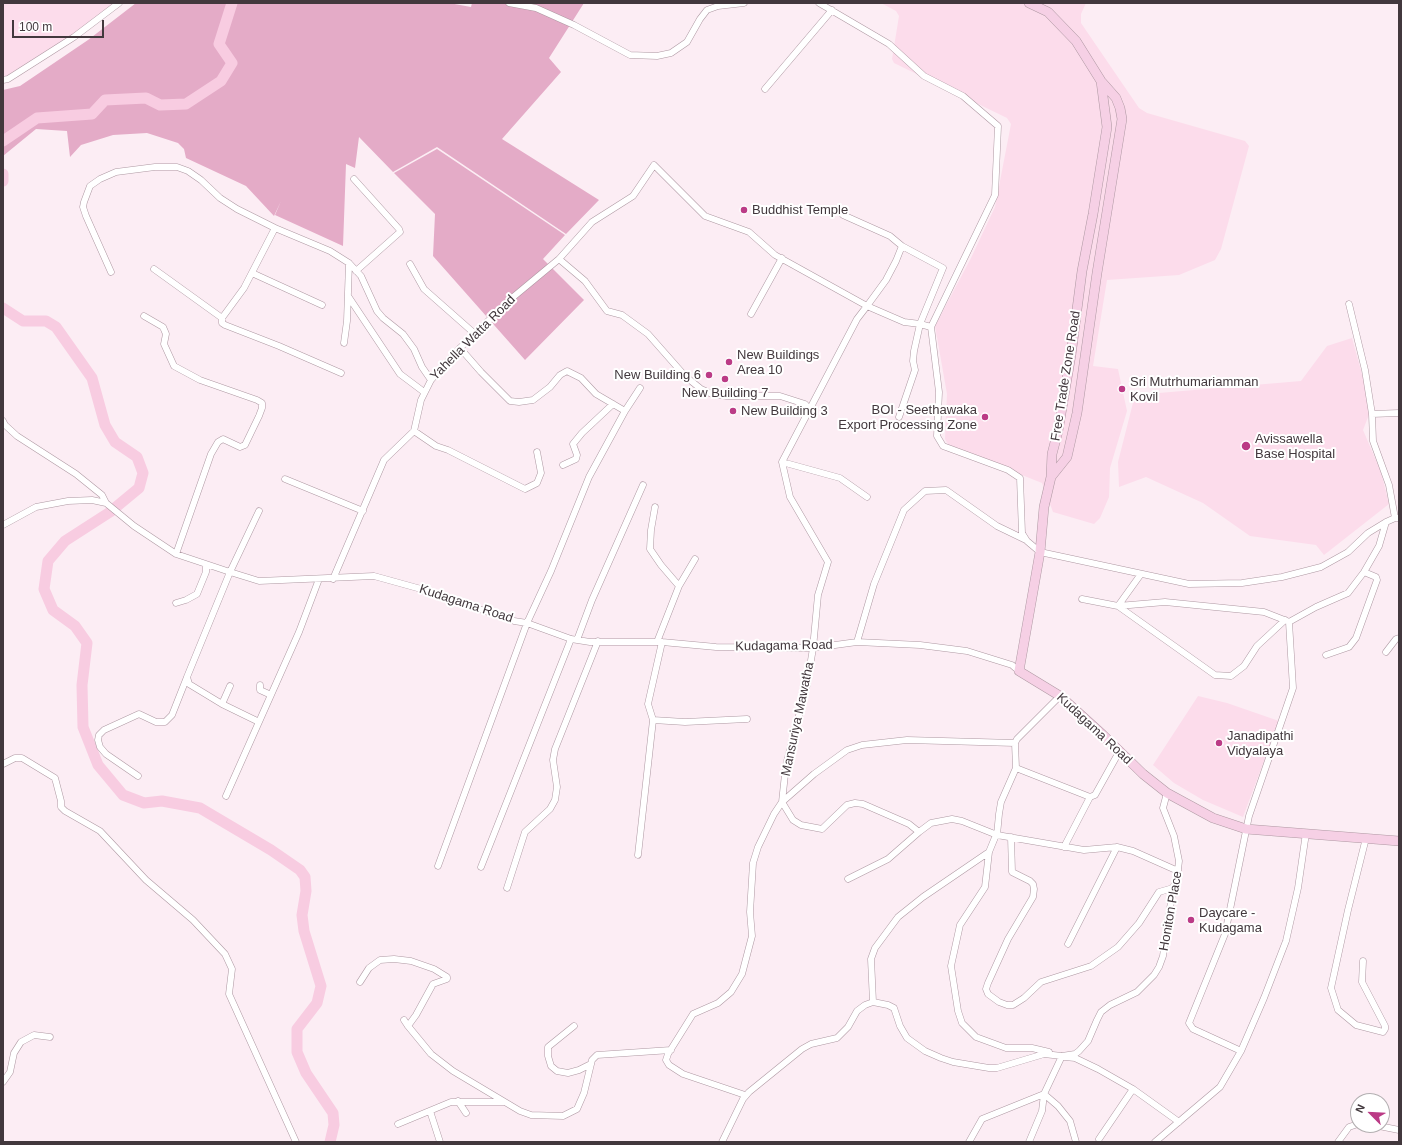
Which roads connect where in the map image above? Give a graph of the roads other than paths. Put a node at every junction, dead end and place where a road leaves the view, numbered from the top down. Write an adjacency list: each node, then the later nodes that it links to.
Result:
1 (119, 3): 7 (street)
2 (508, 3): 3 (street)
3 (744, 3)
4 (819, 3): 6 (street)
5 (1029, 3): 8 (street, Free Trade Zone Road)
6 (832, 10): 9 (street); 30 (street)
7 (3, 80)
8 (1101, 81): 49 (street, Free Trade Zone Road); 49 (street, Free Trade Zone Road)
9 (765, 89)
10 (354, 179): 19 (street)
11 (843, 215): 13 (street)
12 (275, 228): 16 (street); 20 (street); 21 (street)
13 (902, 246): 25 (street); 29 (street)
14 (782, 258): 15 (street, Yahella Watta Road); 25 (street); 26 (street)
15 (558, 259): 31 (street, Yahella Watta Road); 39 (street)
16 (349, 263): 19 (street); 22 (street)
17 (410, 264): 31 (street)
18 (154, 269): 28 (street)
19 (356, 271): 35 (street)
20 (111, 272)
21 (252, 274): 24 (street); 28 (street)
22 (348, 296): 32 (street); 37 (street)
23 (1349, 304): 42 (street)
24 (322, 305)
25 (866, 306): 29 (street); 39 (street)
26 (751, 314)
27 (144, 316): 62 (street)
28 (222, 318): 34 (street)
29 (920, 324): 30 (street); 43 (street)
30 (931, 327): 60 (street)
31 (475, 334): 33 (street, Yahella Watta Road)
32 (344, 343)
33 (460, 348): 35 (street, Yahella Watta Road); 38 (street)
34 (341, 373)
35 (431, 380): 37 (street, Yahella Watta Road)
36 (640, 388): 40 (street)
37 (424, 392): 45 (street, Yahella Watta Road)
38 (613, 404): 40 (street); 48 (street)
39 (810, 410): 47 (street)
40 (625, 411): 75 (street)
41 (1399, 413): 42 (street)
42 (1372, 414): 57 (street)
43 (899, 417)
44 (3, 421): 53 (street)
45 (414, 431): 46 (street); 56 (street)
46 (537, 452)
47 (782, 462): 52 (street); 81 (street, Mansuriya Mawatha)
48 (563, 465)
49 (1051, 478): 61 (street, Free Trade Zone Road)
50 (285, 479): 56 (street)
51 (643, 485): 77 (street)
52 (867, 497)
53 (106, 503): 59 (street); 62 (street, Kudagama Road)
54 (655, 507): 70 (street)
55 (259, 511): 65 (street)
56 (363, 511): 69 (street)
57 (1398, 517): 58 (street)
58 (1386, 522): 66 (street); 67 (street)
59 (3, 525)
60 (1027, 541): 61 (street); 80 (street)
61 (1040, 552): 67 (street); 84 (street, Free Trade Zone Road)
62 (176, 554): 64 (street, Kudagama Road)
63 (695, 559): 70 (street)
64 (206, 565): 65 (street, Kudagama Road); 72 (street)
65 (230, 572): 68 (street, Kudagama Road); 85 (street)
66 (1364, 572): 74 (street); 83 (street)
67 (1141, 574): 73 (street)
68 (320, 579): 69 (street, Kudagama Road); 88 (street)
69 (333, 579): 75 (street, Kudagama Road)
70 (679, 586): 79 (street)
71 (1082, 598): 73 (street)
72 (176, 603)
73 (1118, 606): 74 (street); 74 (street)
74 (1287, 621): 103 (street)
75 (527, 623): 77 (street, Kudagama Road); 114 (street)
76 (1399, 638): 82 (street)
77 (574, 640): 78 (street, Kudagama Road); 115 (street)
78 (598, 642): 79 (street, Kudagama Road); 118 (street)
79 (659, 642): 81 (street, Kudagama Road); 92 (street)
80 (857, 642): 81 (street, Kudagama Road); 84 (street, Kudagama Road)
81 (813, 648): 102 (street, Mansuriya Mawatha)
82 (1386, 652)
83 (1326, 655)
84 (1019, 671): 89 (street, Kudagama Road)
85 (187, 677): 90 (street); 98 (street)
86 (260, 685): 88 (street)
87 (230, 686): 90 (street)
88 (271, 695): 93 (street)
89 (1060, 696): 94 (street); 95 (street, Kudagama Road)
90 (222, 704): 93 (street)
91 (748, 719): 92 (street)
92 (653, 720): 113 (street)
93 (259, 722): 100 (street)
94 (1015, 743): 97 (street); 102 (street, Mansuriya Mawatha)
95 (1119, 752): 99 (street, Kudagama Road); 101 (street)
96 (3, 764): 144 (street)
97 (1016, 768): 101 (street); 106 (street)
98 (138, 776)
99 (1167, 793): 103 (street, Kudagama Road); 116 (street, Honiton Place)
100 (226, 796)
101 (1090, 797): 110 (street)
102 (782, 802): 104 (street); 128 (street)
103 (1246, 829): 105 (street, Kudagama Road); 129 (street)
104 (920, 832): 106 (street); 117 (street)
105 (1306, 833): 108 (street, Kudagama Road); 129 (street)
106 (997, 835): 107 (street); 112 (street)
107 (1010, 837): 110 (street); 119 (street)
108 (1366, 838): 109 (street, Kudagama Road); 121 (street)
109 (1399, 841)
110 (1064, 846): 111 (street)
111 (1117, 847): 116 (street); 120 (street)
112 (989, 852): 123 (street); 130 (street)
113 (638, 854)
114 (438, 866)
115 (481, 867)
116 (1178, 871): 119 (street, Honiton Place)
117 (848, 879)
118 (507, 888)
119 (1173, 888): 130 (street, Honiton Place)
120 (1068, 944)
121 (1363, 961)
122 (360, 982): 125 (street)
123 (873, 1002): 130 (street, Honiton Place); 135 (street)
124 (404, 1020): 125 (street)
125 (408, 1026): 137 (street)
126 (574, 1026): 131 (street)
127 (50, 1037): 132 (street)
128 (671, 1050): 131 (street); 135 (street)
129 (1240, 1051): 140 (street)
130 (1062, 1056): 133 (street); 134 (street)
131 (591, 1064): 137 (street)
132 (3, 1082)
133 (1133, 1089): 140 (street); 143 (street)
134 (1044, 1094): 147 (street); 148 (street); 149 (street)
135 (745, 1095): 146 (street)
136 (458, 1101): 137 (street); 138 (street); 139 (street)
137 (505, 1102)
138 (430, 1111): 141 (street); 145 (street)
139 (466, 1113)
140 (1179, 1122): 150 (street)
141 (398, 1124)
142 (1350, 1127): 151 (street)
143 (1099, 1139)
144 (296, 1142)
145 (440, 1142)
146 (722, 1142)
147 (969, 1142)
148 (1029, 1142)
149 (1076, 1142)
150 (1155, 1142)
151 (1338, 1142)

